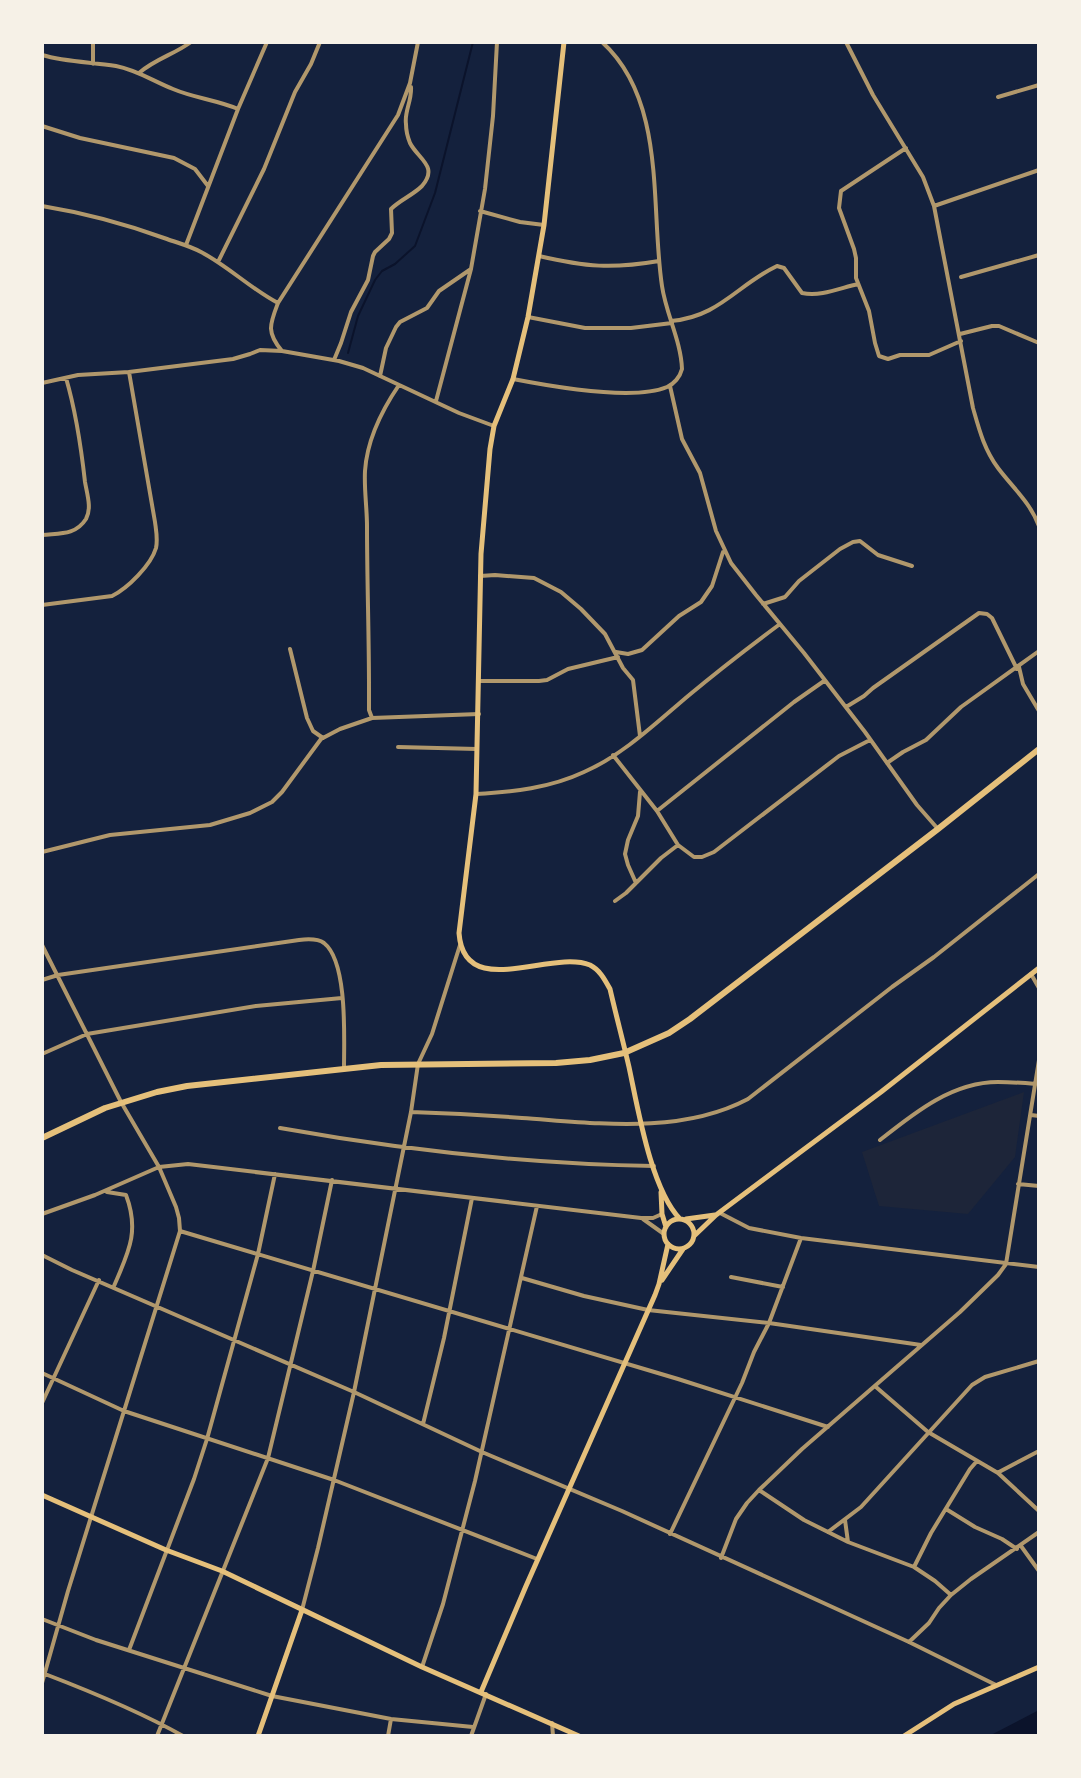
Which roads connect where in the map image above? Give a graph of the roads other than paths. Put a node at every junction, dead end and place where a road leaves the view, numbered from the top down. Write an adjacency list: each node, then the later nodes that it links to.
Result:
1 (93, 42): 11 (street)
2 (191, 42): 12 (street)
3 (267, 42): 16 (street)
4 (320, 42): 29 (street)
5 (418, 42): 13 (street)
6 (497, 42): 23 (street)
7 (564, 42): 24 (main road)
8 (602, 42): 28 (street)
9 (846, 42): 18 (street)
10 (42, 55): 11 (street)
11 (93, 64): 12 (street)
12 (139, 73): 16 (street)
13 (410, 83): 33 (street); 40 (street)
14 (1039, 85): 15 (street)
15 (998, 97)
16 (238, 109): 20 (street)
17 (42, 126): 20 (street)
18 (906, 148): 22 (street); 32 (street)
19 (1039, 170): 22 (street)
20 (208, 186): 25 (street)
21 (42, 206): 25 (street)
22 (934, 206): 36 (street)
23 (480, 211): 24 (street); 30 (street)
24 (544, 225): 27 (main road)
25 (186, 245): 29 (street)
26 (1039, 255): 31 (street)
27 (539, 256): 28 (street); 34 (main road)
28 (659, 261): 35 (street)
29 (218, 262): 33 (street)
30 (471, 269): 42 (street); 48 (street)
31 (961, 277)
32 (858, 284): 35 (street); 37 (street)
33 (278, 303): 39 (street)
34 (528, 317): 35 (street); 44 (main road)
35 (672, 322): 47 (street)
36 (960, 334): 37 (street); 38 (street)
37 (961, 341): 50 (street)
38 (1039, 343)
39 (282, 351): 40 (street); 41 (street)
40 (336, 360): 42 (street)
41 (129, 372): 43 (street); 56 (street)
42 (380, 376): 46 (street)
43 (66, 378): 45 (street); 51 (street)
44 (513, 379): 47 (street); 49 (main road)
45 (42, 383)
46 (399, 385): 48 (street); 67 (street)
47 (670, 386): 52 (street)
48 (436, 402): 49 (street)
49 (494, 426): 54 (main road)
50 (1039, 526)
51 (42, 535)
52 (724, 550): 55 (street); 60 (street)
53 (912, 566): 55 (street)
54 (480, 576): 60 (street); 62 (main road)
55 (763, 604): 57 (street)
56 (42, 605)
57 (780, 624): 63 (street); 68 (street)
58 (290, 649): 69 (street)
59 (1039, 651): 61 (street)
60 (617, 655): 62 (street); 68 (street)
61 (1018, 668): 64 (street); 65 (street); 75 (street)
62 (479, 681): 66 (main road)
63 (824, 681): 64 (street); 78 (street)
64 (846, 707): 70 (street)
65 (1039, 711)
66 (479, 714): 67 (street); 72 (main road)
67 (372, 718): 69 (street)
68 (640, 736): 74 (street)
69 (323, 738): 81 (street)
70 (870, 740): 75 (street); 80 (street)
71 (398, 747): 72 (street)
72 (477, 749): 77 (main road)
73 (1039, 749): 79 (highway)
74 (613, 755): 76 (street); 77 (street)
75 (887, 763): 79 (street)
76 (640, 790): 78 (street); 83 (street)
77 (476, 794): 86 (main road)
78 (657, 811): 80 (street)
79 (938, 829): 94 (highway)
80 (678, 845): 83 (street)
81 (42, 852)
82 (1039, 874): 104 (street)
83 (636, 883): 84 (street)
84 (615, 901)
85 (42, 945): 89 (street)
86 (460, 945): 94 (main road); 97 (street)
87 (1039, 968): 88 (main road)
88 (1031, 974): 91 (street); 122 (main road)
89 (58, 975): 90 (street); 92 (street); 93 (street)
90 (42, 980)
91 (1039, 988)
92 (342, 998): 93 (street); 98 (street)
93 (87, 1034): 95 (street); 100 (street)
94 (624, 1053): 97 (highway); 104 (main road)
95 (42, 1054)
96 (1039, 1060): 99 (street)
97 (418, 1064): 98 (highway); 101 (street)
98 (344, 1068): 100 (highway)
99 (1036, 1084): 102 (street); 107 (street)
100 (121, 1102): 106 (highway); 110 (street)
101 (411, 1112): 104 (street); 108 (street)
102 (1031, 1115): 103 (street); 113 (street)
103 (1039, 1116)
104 (642, 1125): 109 (main road)
105 (280, 1128): 108 (street)
106 (42, 1138)
107 (880, 1140)
108 (403, 1148): 109 (street); 115 (street)
109 (654, 1166): 117 (main road)
110 (159, 1167): 111 (street); 116 (street); 126 (street)
111 (275, 1174): 112 (street); 131 (street)
112 (332, 1180): 115 (street); 135 (street)
113 (1018, 1184): 114 (street); 133 (street)
114 (1039, 1186)
115 (395, 1187): 118 (street); 142 (street)
116 (105, 1191): 120 (street); 140 (street)
117 (661, 1191): 121 (main road); 124 (main road)
118 (472, 1198): 119 (street); 145 (street)
119 (537, 1206): 123 (street); 137 (street)
120 (42, 1214)
121 (662, 1214): 123 (street); 125 (main road)
122 (718, 1214): 124 (main road); 127 (main road); 128 (street)
123 (641, 1218): 125 (street)
124 (682, 1219): 125 (main road); 127 (main road)
125 (665, 1230): 129 (main road)
126 (180, 1231): 131 (street); 143 (street)
127 (694, 1236): 130 (main road)
128 (801, 1238): 133 (street); 141 (street)
129 (668, 1244): 130 (main road); 139 (main road)
130 (683, 1249): 139 (main road)
131 (258, 1254): 135 (street); 148 (street)
132 (42, 1255): 138 (street)
133 (1006, 1264): 134 (street); 149 (street)
134 (1039, 1267)
135 (313, 1271): 142 (street); 151 (street)
136 (731, 1277): 141 (street)
137 (521, 1278): 144 (street); 147 (street)
138 (99, 1280): 140 (street); 154 (street)
139 (659, 1284): 144 (main road)
140 (114, 1287): 143 (street)
141 (783, 1287): 146 (street)
142 (374, 1290): 145 (street); 156 (street)
143 (157, 1307): 148 (street); 159 (street)
144 (648, 1310): 146 (street); 152 (main road)
145 (450, 1312): 147 (street); 160 (street)
146 (769, 1323): 149 (street); 157 (street)
147 (509, 1330): 152 (street); 165 (street)
148 (235, 1340): 151 (street); 163 (street)
149 (921, 1345): 155 (street)
150 (1039, 1361): 162 (street)
151 (290, 1363): 156 (street); 166 (street)
152 (624, 1365): 157 (street); 170 (main road)
153 (42, 1373): 154 (street)
154 (53, 1378): 158 (street); 159 (street)
155 (876, 1386): 161 (street); 162 (street)
156 (354, 1392): 160 (street); 169 (street)
157 (734, 1398): 161 (street); 180 (street)
158 (42, 1403)
159 (124, 1411): 163 (street); 175 (street)
160 (423, 1424): 165 (street)
161 (828, 1427): 171 (street)
162 (928, 1432): 167 (street); 176 (street)
163 (207, 1439): 166 (street); 183 (street)
164 (1039, 1451): 168 (street)
165 (482, 1452): 170 (street); 177 (street)
166 (268, 1458): 169 (street); 187 (street)
167 (977, 1461): 168 (street); 173 (street)
168 (998, 1473): 174 (street)
169 (334, 1480): 177 (street); 190 (street)
170 (569, 1488): 180 (street); 185 (main road)
171 (759, 1490): 178 (street); 184 (street)
172 (42, 1495): 175 (main road)
173 (946, 1509): 182 (street); 186 (street)
174 (1039, 1511)
175 (91, 1517): 183 (main road); 192 (street)
176 (845, 1519): 178 (street); 181 (street)
177 (462, 1530): 185 (street); 195 (street)
178 (828, 1532): 181 (street)
179 (1039, 1532): 182 (street)
180 (670, 1534): 184 (street)
181 (848, 1542): 186 (street)
182 (1019, 1547): 188 (street); 189 (street)
183 (166, 1550): 187 (main road); 194 (street)
184 (721, 1558): 193 (street)
185 (537, 1559): 201 (main road)
186 (914, 1567): 189 (street)
187 (222, 1571): 190 (main road); 197 (street)
188 (1039, 1571)
189 (951, 1595): 193 (street)
190 (302, 1610): 195 (main road); 202 (main road)
191 (42, 1619): 192 (street)
192 (58, 1626): 194 (street); 198 (street)
193 (909, 1642): 200 (street)
194 (129, 1650): 197 (street)
195 (422, 1667): 201 (main road)
196 (1039, 1667): 200 (main road)
197 (184, 1668): 202 (street); 205 (street)
198 (45, 1674): 199 (street); 205 (street)
199 (42, 1683)
200 (996, 1685): 214 (main road)
201 (483, 1693): 204 (main road); 206 (street)
202 (272, 1696): 203 (street); 209 (main road)
203 (391, 1719): 206 (street); 210 (street)
204 (552, 1723): 212 (street); 213 (main road)
205 (162, 1724): 207 (street); 208 (street)
206 (473, 1727): 211 (street)
207 (157, 1736)
208 (183, 1736)
209 (258, 1736)
210 (388, 1736)
211 (471, 1736)
212 (553, 1736)
213 (579, 1736)
214 (904, 1736)

